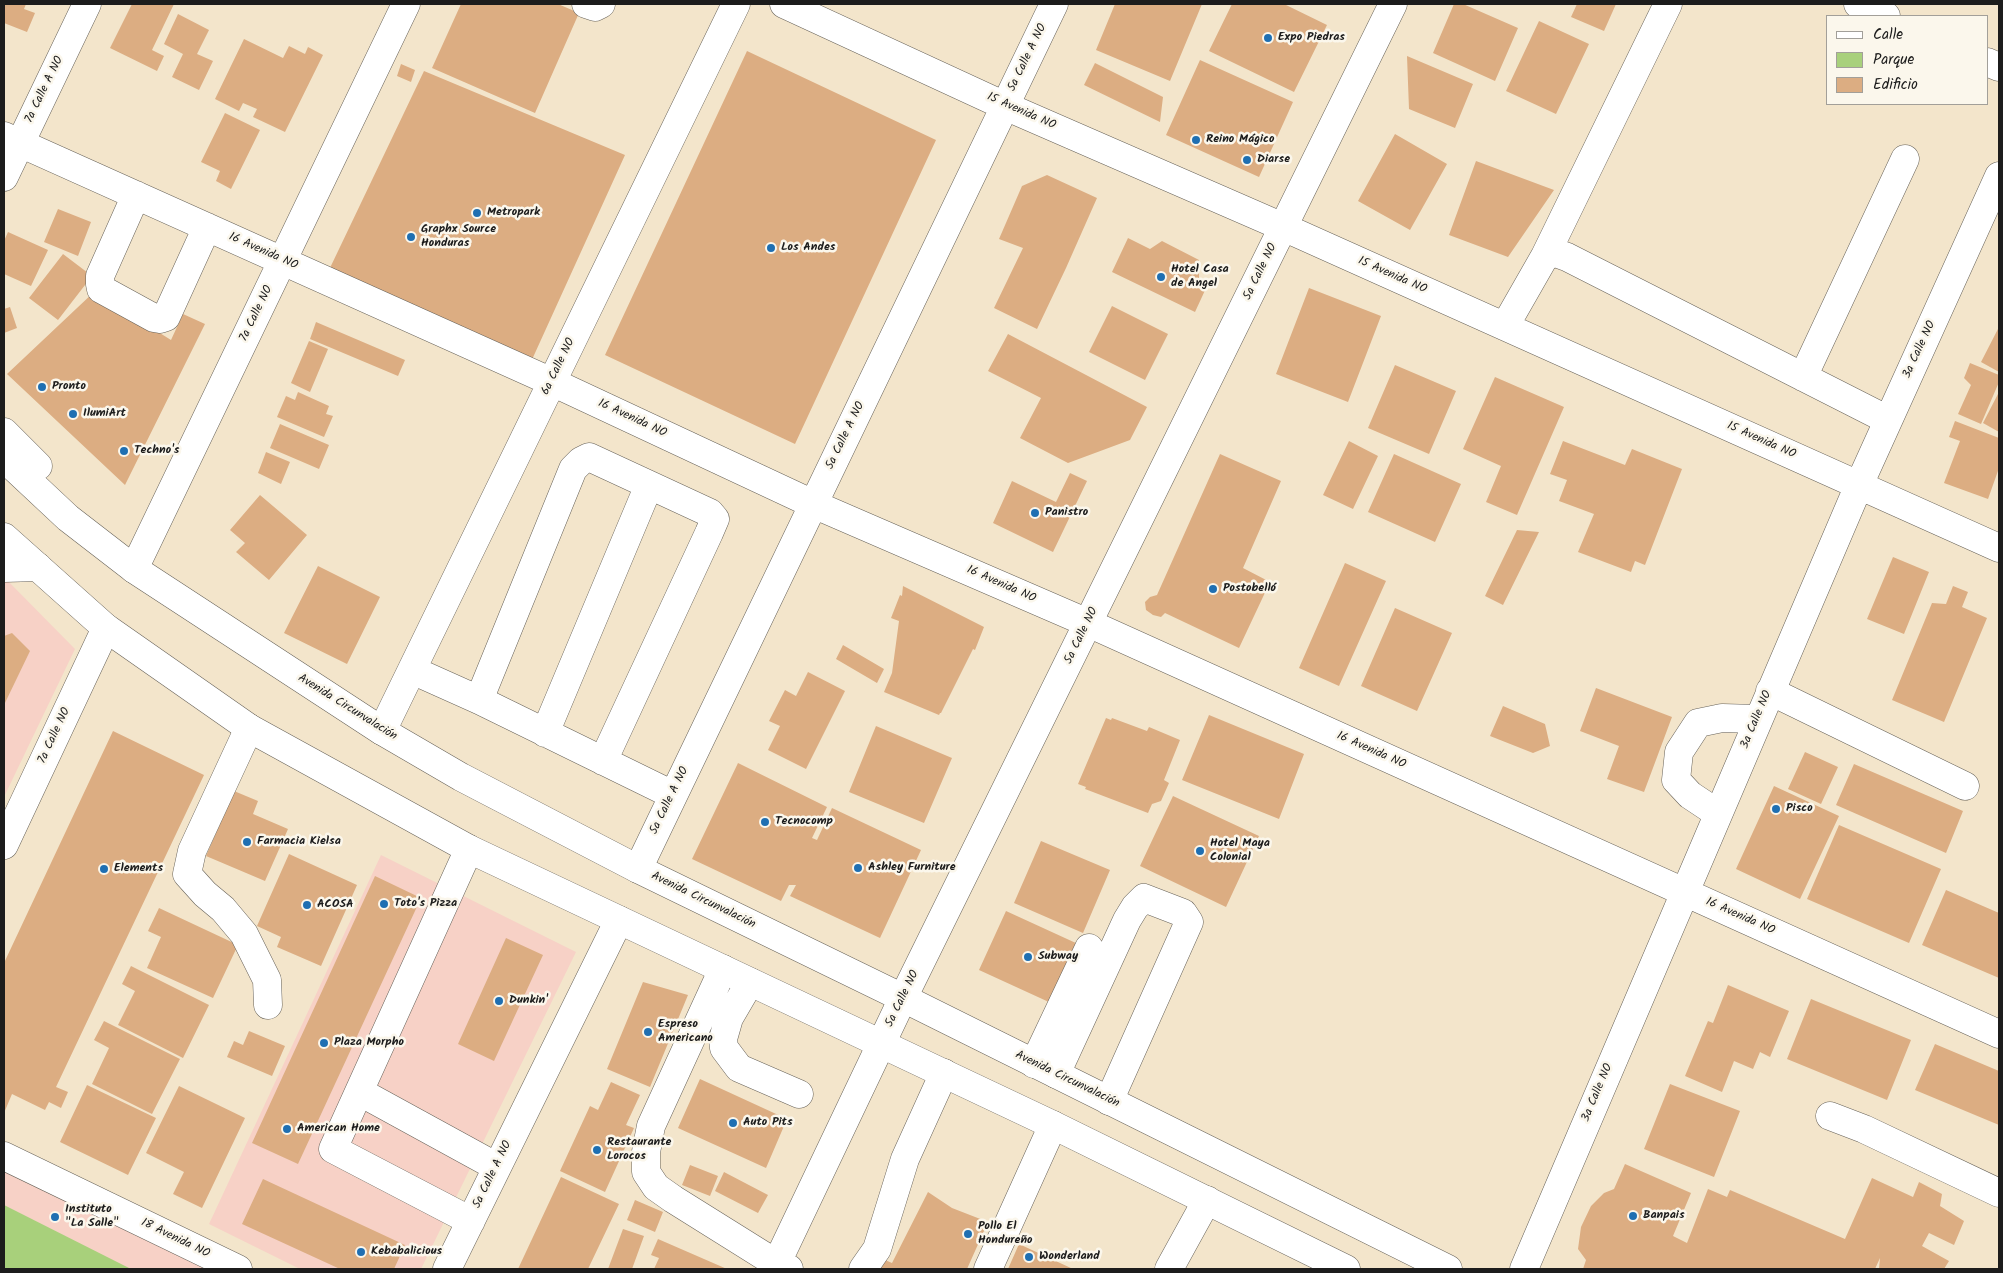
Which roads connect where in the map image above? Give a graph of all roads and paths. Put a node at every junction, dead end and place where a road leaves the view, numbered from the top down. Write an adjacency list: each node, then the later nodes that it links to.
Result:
1 (87, 4): 13 (main road, 7a Calle A NO)
2 (406, 4): 21 (main road, 7a Calle NO)
3 (586, 4): 4 (main road)
4 (601, 4)
5 (736, 4): 24 (main road, 6a Calle NO)
6 (784, 4): 12 (main road, 15 Avenida NO)
7 (1054, 4): 12 (main road, 5a Calle A NO)
8 (1393, 4): 19 (main road, 5a Calle NO)
9 (1668, 4): 20 (main road)
10 (1858, 4): 11 (main road)
11 (1884, 15)
12 (1005, 106): 19 (main road, 15 Avenida NO); 30 (main road, 5a Calle A NO)
13 (12, 139): 16 (main road, 7a Calle A NO); 17 (main road, 16 Avenida NO)
14 (1906, 159): 23 (main road)
15 (1999, 176): 25 (main road, 3a Calle NO)
16 (4, 177)
17 (136, 195): 18 (main road, 16 Avenida NO); 18 (main road)
18 (207, 227): 21 (main road, 16 Avenida NO)
19 (1283, 227): 22 (main road, 15 Avenida NO); 36 (main road, 5a Calle NO)
20 (1545, 256): 22 (main road); 23 (main road)
21 (283, 261): 24 (main road, 16 Avenida NO); 33 (main road, 7a Calle NO)
22 (1505, 326): 29 (main road, 15 Avenida NO)
23 (1803, 377): 25 (main road)
24 (552, 382): 30 (main road, 16 Avenida NO); 38 (main road, 6a Calle NO)
25 (1888, 420): 29 (main road, 3a Calle NO)
26 (4, 432): 33 (main road)
27 (4, 458): 33 (main road, Avenida Circunvalación)
28 (649, 485): 40 (main road); 44 (main road); 45 (main road)
29 (1858, 485): 32 (main road, 15 Avenida NO); 39 (main road, 3a Calle NO)
30 (814, 504): 36 (main road, 16 Avenida NO); 47 (main road, 5a Calle A NO)
31 (4, 537): 34 (main road)
32 (1999, 548)
33 (138, 562): 43 (main road, Avenida Circunvalación)
34 (38, 567): 35 (main road); 37 (main road)
35 (4, 568)
36 (1088, 623): 52 (main road, 16 Avenida NO); 57 (main road, 5a Calle NO)
37 (106, 628): 42 (main road); 49 (main road, 7a Calle NO)
38 (412, 670): 40 (main road); 43 (main road, 6a Calle NO)
39 (1770, 691): 41 (main road, 3a Calle NO); 46 (main road)
40 (479, 700): 44 (main road)
41 (1757, 719): 48 (main road, 3a Calle NO); 48 (main road)
42 (249, 728): 50 (main road); 58 (main road)
43 (382, 731): 51 (main road, Avenida Circunvalación)
44 (545, 733): 45 (main road)
45 (603, 761): 47 (main road)
46 (1965, 786)
47 (673, 794): 51 (main road, 5a Calle A NO)
48 (1717, 813): 52 (main road, 3a Calle NO)
49 (4, 845)
50 (469, 849): 53 (main road); 63 (main road)
51 (638, 869): 57 (main road, Avenida Circunvalación)
52 (1684, 892): 59 (main road, 16 Avenida NO); 81 (main road, 3a Calle NO)
53 (620, 920): 55 (main road); 69 (main road, 5a Calle A NO)
54 (1089, 948): 61 (main road)
55 (723, 969): 56 (main road); 73 (main road)
56 (750, 982): 60 (main road); 64 (main road)
57 (903, 998): 60 (main road, 5a Calle NO); 61 (main road, Avenida Circunvalación)
58 (268, 1005)
59 (1999, 1034)
60 (882, 1044): 62 (main road); 73 (main road, 5a Calle NO)
61 (1045, 1069): 65 (main road, Avenida Circunvalación); 65 (main road)
62 (944, 1073): 67 (main road); 76 (main road)
63 (360, 1092): 69 (main road); 72 (main road)
64 (799, 1094)
65 (1109, 1101): 80 (main road, Avenida Circunvalación)
66 (1830, 1116): 70 (main road)
67 (1053, 1125): 71 (main road); 77 (main road)
68 (4, 1156): 74 (main road, 18 Avenida NO)
69 (497, 1167): 72 (main road, 5a Calle A NO)
70 (1999, 1193)
71 (1207, 1200): 78 (main road); 79 (main road)
72 (471, 1221): 75 (main road, 5a Calle A NO)
73 (780, 1268)
74 (238, 1269)
75 (447, 1269)
76 (863, 1269)
77 (988, 1269)
78 (1169, 1269)
79 (1346, 1269)
80 (1448, 1269)
81 (1524, 1269)

